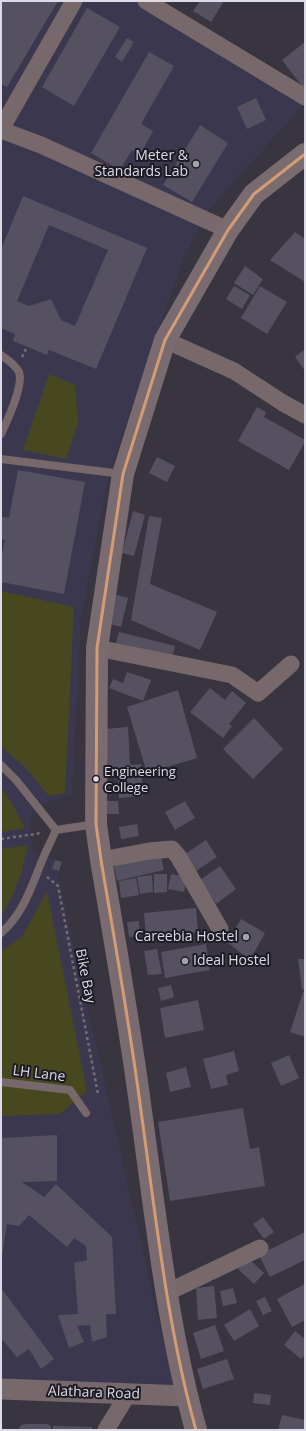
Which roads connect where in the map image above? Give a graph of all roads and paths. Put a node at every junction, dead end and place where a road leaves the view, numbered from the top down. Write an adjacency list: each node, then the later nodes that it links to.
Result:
1 (74, 1): 4 (street)
2 (146, 1): 3 (street)
3 (305, 97)
4 (1, 129): 6 (street)
5 (305, 154): 6 (main road)
6 (228, 230): 7 (main road)
7 (165, 340): 9 (street); 12 (main road)
8 (1, 355): 10 (lane)
9 (305, 415)
10 (1, 434)
11 (1, 459): 12 (lane)
12 (123, 474): 13 (main road)
13 (97, 648): 14 (street); 16 (main road)
14 (291, 664)
15 (1, 765): 17 (lane)
16 (96, 824): 17 (lane); 20 (main road)
17 (56, 830): 21 (lane)
18 (31, 835): 19 (path)
19 (1, 839)
20 (101, 860): 22 (street); 28 (main road)
21 (39, 869): 23 (lane); 25 (path, Bike Bay)
22 (220, 929)
23 (1, 933)
24 (1, 1082): 26 (lane, LH Lane)
25 (98, 1094)
26 (86, 1113)
27 (260, 1248): 28 (street)
28 (166, 1294): 31 (main road)
29 (1, 1389): 30 (street, Alathara Road)
30 (128, 1394): 31 (street, Alathara Road); 32 (street)
31 (187, 1396): 33 (main road)
32 (106, 1430)
33 (196, 1430)

